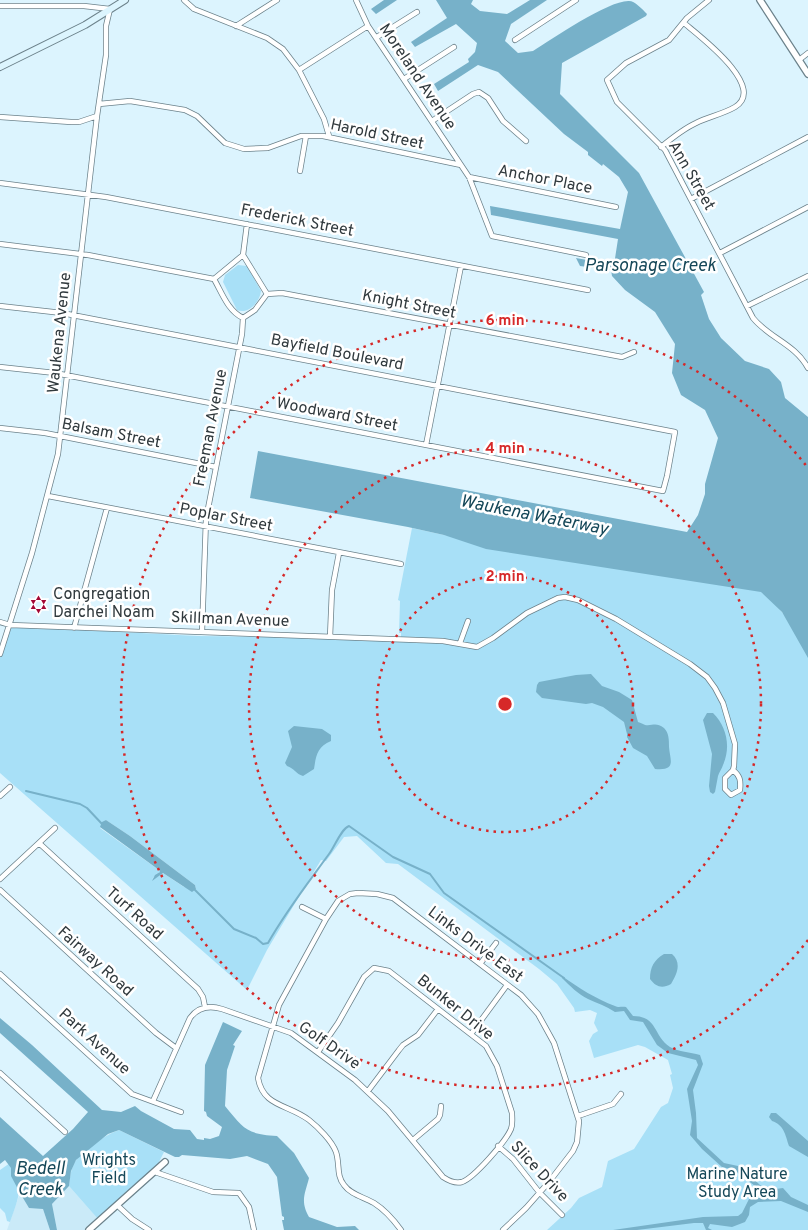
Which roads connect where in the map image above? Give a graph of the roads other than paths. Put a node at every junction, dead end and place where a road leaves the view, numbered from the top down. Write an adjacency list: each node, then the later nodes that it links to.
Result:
1 (13, 0): 10 (street)
2 (125, 0): 11 (main road)
3 (184, 0): 14 (street)
4 (277, 0): 14 (street)
5 (356, 0): 15 (street, Moreland Avenue)
6 (576, 0): 17 (street)
7 (710, 0): 13 (street, Ann Street)
8 (760, 0): 20 (street)
9 (0, 6): 10 (street)
10 (13, 6): 11 (street)
11 (110, 9): 21 (main road); 25 (street, Waukena Avenue)
12 (418, 12): 16 (street)
13 (684, 23): 33 (street, Ann Street); 33 (street)
14 (236, 26): 22 (street)
15 (368, 26): 16 (street, Moreland Avenue); 22 (street)
16 (377, 37): 24 (street, Moreland Avenue)
17 (515, 40)
18 (454, 47): 24 (street)
19 (808, 53): 20 (street)
20 (799, 60): 23 (street)
21 (0, 67)
22 (299, 70): 30 (street)
23 (808, 74)
24 (404, 79): 28 (street, Moreland Avenue)
25 (99, 104): 26 (street, Waukena Avenue); 29 (street, Harold Street)
26 (97, 116): 27 (street); 38 (street, Waukena Avenue)
27 (0, 117)
28 (432, 121): 32 (street); 34 (street, Moreland Avenue)
29 (306, 136): 30 (street, Harold Street); 35 (street)
30 (329, 136): 34 (street, Harold Street)
31 (808, 137): 39 (street)
32 (526, 141)
33 (661, 147): 39 (street, Ann Street)
34 (461, 165): 36 (street)
35 (300, 171)
36 (470, 177): 40 (street, Anchor Place); 47 (street)
37 (0, 183): 38 (street, Frederick Street)
38 (88, 194): 42 (street, Frederick Street); 45 (street, Waukena Avenue)
39 (691, 199): 44 (street, Ann Street)
40 (616, 207)
41 (808, 207): 44 (street)
42 (247, 224): 46 (street); 48 (street, Frederick Street)
43 (0, 244): 45 (street)
44 (720, 253): 54 (street, Ann Street)
45 (81, 255): 50 (street); 55 (street, Waukena Avenue)
46 (243, 255): 50 (street); 52 (street)
47 (586, 255)
48 (461, 266): 51 (street, Frederick Street); 57 (street)
49 (808, 276): 54 (street)
50 (214, 280): 56 (street)
51 (588, 290)
52 (268, 294): 56 (street); 57 (street, Knight Street)
53 (0, 306): 55 (street, Bayfield Boulevard)
54 (747, 306): 61 (street, Ann Street)
55 (74, 315): 58 (street, Bayfield Boulevard); 62 (street, Waukena Avenue)
56 (243, 318): 58 (street, Freeman Avenue)
57 (450, 326): 59 (street, Knight Street); 63 (street)
58 (240, 346): 63 (street, Bayfield Boulevard); 64 (street, Freeman Avenue)
59 (634, 352)
60 (0, 367): 62 (street, Woodward Street)
61 (808, 368)
62 (68, 376): 64 (street, Woodward Street); 66 (street, Waukena Avenue)
63 (438, 385): 67 (street); 69 (street, Bayfield Boulevard)
64 (228, 407): 67 (street, Woodward Street); 68 (street, Freeman Avenue)
65 (0, 428): 66 (street, Balsam Street)
66 (61, 436): 68 (street, Balsam Street); 70 (street, Waukena Avenue)
67 (426, 445): 69 (street, Woodward Street)
68 (216, 467): 72 (street, Freeman Avenue)
69 (664, 485)
70 (48, 496): 71 (street, Poplar Street); 77 (street, Waukena Avenue)
71 (108, 508): 72 (street, Poplar Street); 78 (street)
72 (206, 527): 73 (street, Poplar Street); 79 (street, Freeman Avenue)
73 (339, 552): 74 (street, Poplar Street); 80 (street)
74 (400, 564)
75 (468, 621): 81 (street)
76 (0, 622): 77 (street, Skillman Avenue)
77 (10, 625): 78 (street, Skillman Avenue); 82 (street, Waukena Avenue)
78 (74, 628): 79 (street, Skillman Avenue)
79 (202, 632): 80 (street, Skillman Avenue)
80 (330, 637): 81 (street, Skillman Avenue)
81 (460, 643): 83 (street, Skillman Avenue)
82 (0, 654)
83 (733, 770): 83 (street)
84 (10, 787): 85 (street)
85 (0, 796)
86 (55, 828): 87 (street)
87 (39, 844): 88 (street); 96 (street, Turf Road)
88 (0, 879)
89 (0, 890): 100 (street, Fairway Road)
90 (302, 907): 91 (street)
91 (326, 919): 93 (street, Links Drive East); 98 (street, Links Drive East)
92 (496, 943): 93 (street)
93 (480, 964): 95 (street, Links Drive East)
94 (0, 974): 105 (street, Park Avenue)
95 (507, 985): 99 (street); 108 (street, Links Drive East)
96 (205, 1008): 98 (street, Golf Drive); 100 (street)
97 (438, 1009): 99 (street, Bunker Drive); 101 (street, Bunker Drive); 103 (street)
98 (272, 1026): 101 (street, Golf Drive); 121 (street, Links Drive East)
99 (471, 1034): 111 (street, Bunker Drive)
100 (176, 1048): 105 (street)
101 (318, 1052): 103 (street, Golf Drive)
102 (0, 1073): 109 (street)
103 (368, 1091): 110 (street, Golf Drive)
104 (621, 1094): 108 (street)
105 (153, 1101): 107 (street, Park Avenue)
106 (441, 1106): 110 (street)
107 (181, 1112)
108 (578, 1116): 115 (street, Links Drive East)
109 (65, 1132)
110 (413, 1140): 114 (street, Golf Drive)
111 (498, 1146): 114 (street, Bunker Drive); 115 (street, Slice Drive)
112 (165, 1162): 113 (street)
113 (155, 1172): 116 (street); 120 (street)
114 (450, 1181)
115 (539, 1192): 117 (street, Slice Drive); 122 (street, Links Drive East)
116 (117, 1205): 118 (street); 119 (street)
117 (562, 1215)
118 (89, 1230)
119 (150, 1230)
120 (254, 1230)
121 (401, 1230)
122 (503, 1230)

